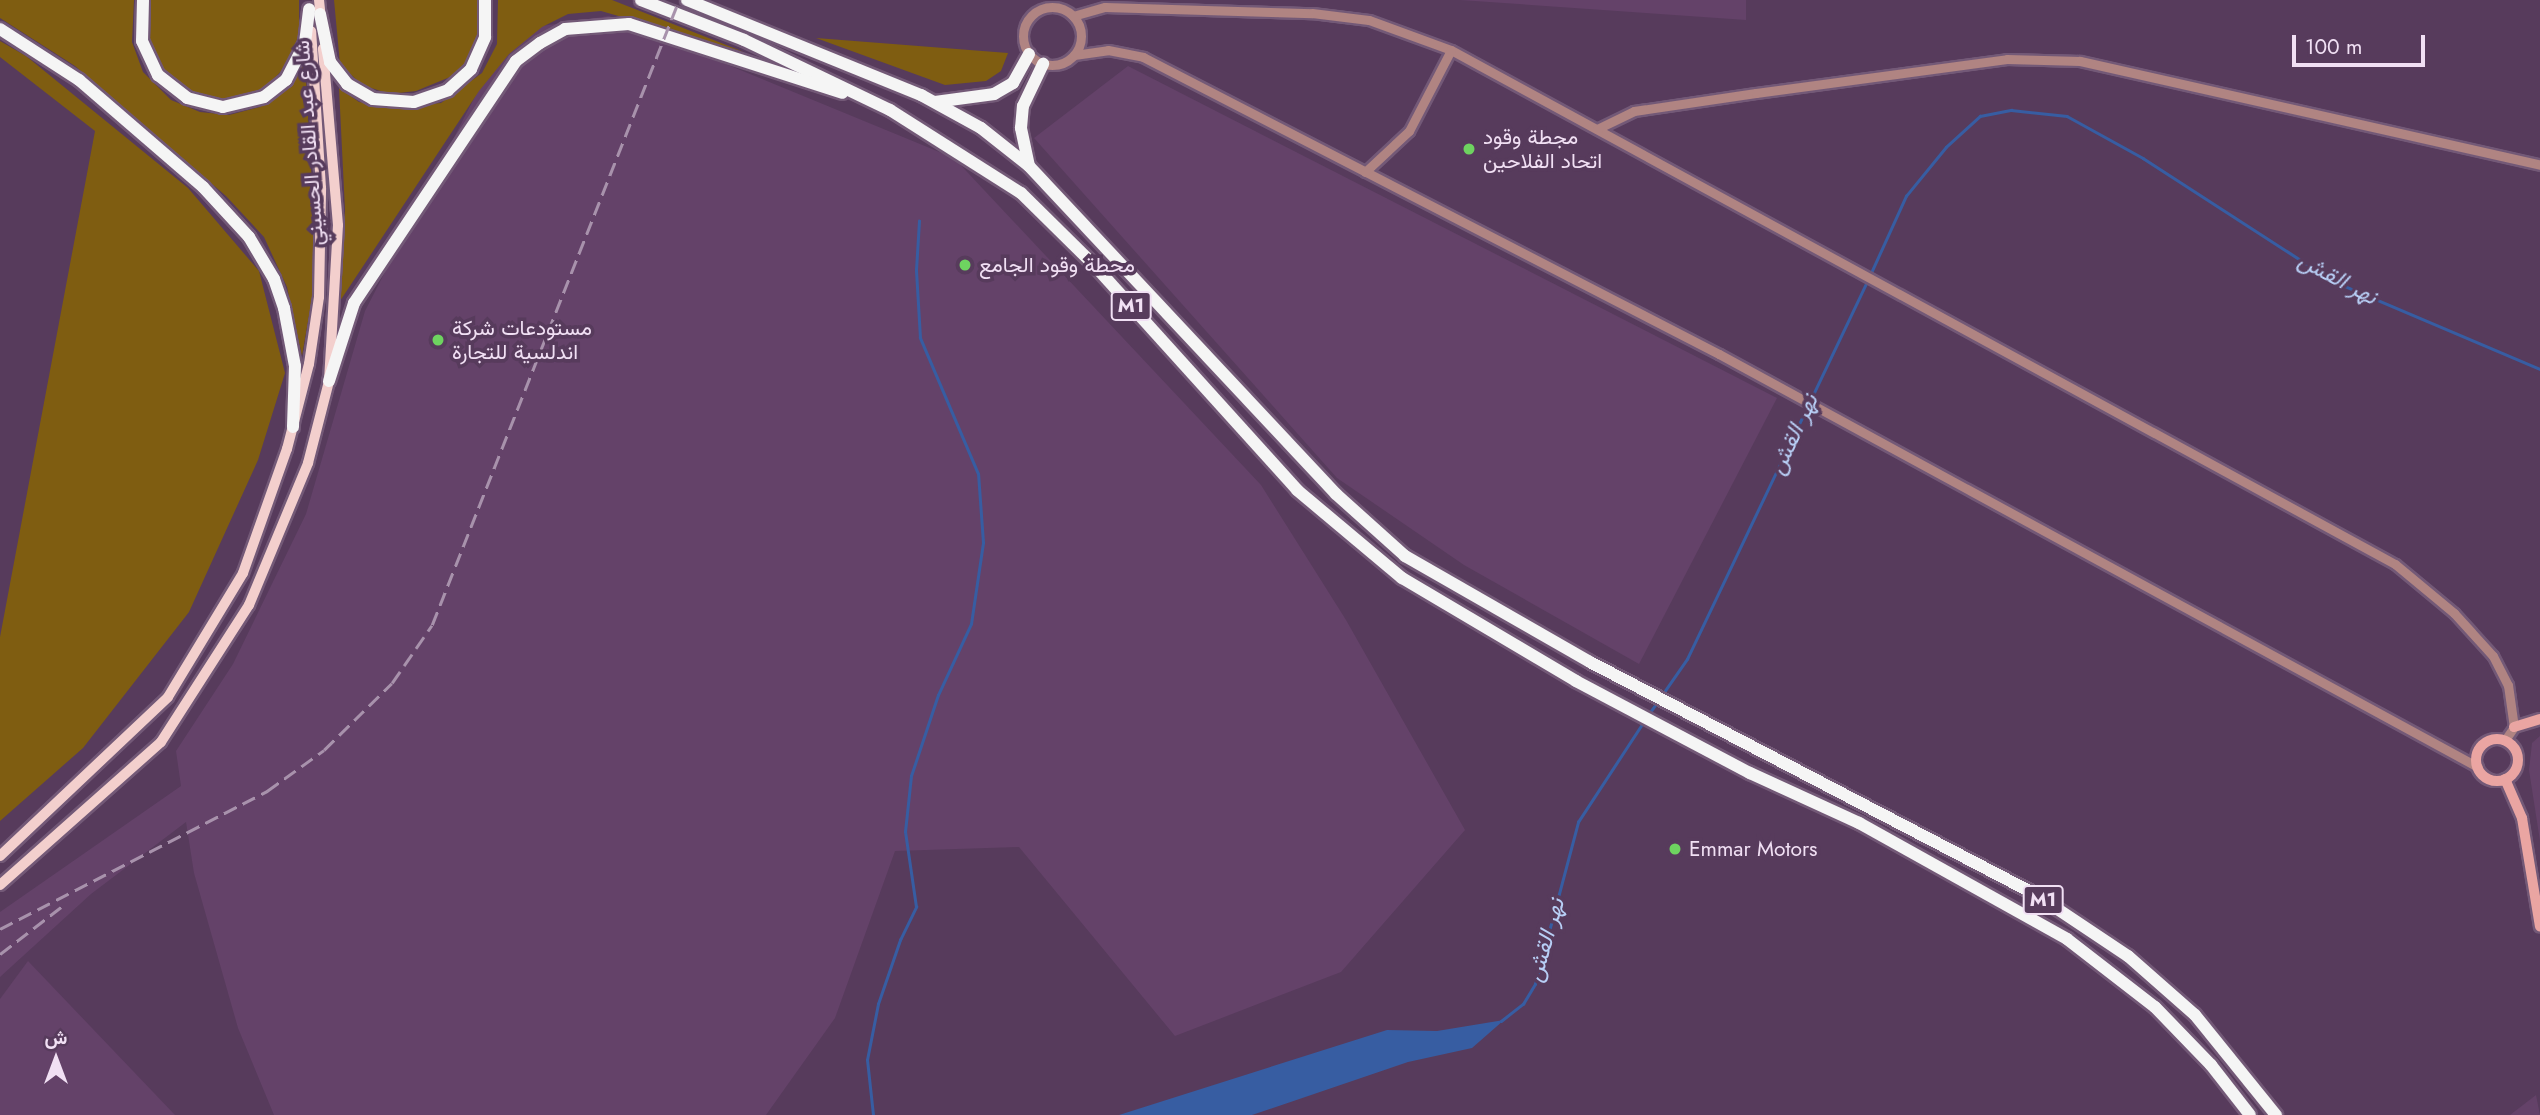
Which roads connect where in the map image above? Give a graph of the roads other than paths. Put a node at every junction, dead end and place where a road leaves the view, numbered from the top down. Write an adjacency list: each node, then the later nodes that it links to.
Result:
1 (143, 0): 5 (highway)
2 (485, 0): 5 (highway)
3 (641, 0): 12 (highway, M1)
4 (687, 0): 13 (highway, M1)
5 (314, 6): 18 (main road, شارع عبد القادر الحسيني); 19 (main road, شارع عبد القادر الحسيني)
6 (1073, 16): 8 (street); 9 (street); 10 (street)
7 (0, 29): 19 (highway)
8 (1451, 50): 14 (street); 17 (street)
9 (1029, 54): 11 (street); 13 (highway)
10 (1074, 55): 11 (street); 17 (street)
11 (1043, 64): 16 (highway)
12 (862, 97): 18 (highway); 28 (highway, M1)
13 (935, 102): 16 (highway, M1)
14 (1597, 130): 15 (street); 21 (street)
15 (2540, 165)
16 (1029, 166): 29 (highway, M1)
17 (1365, 172): 23 (street)
18 (329, 382): 26 (main road, شارع عبد القادر الحسيني)
19 (293, 427): 25 (main road, شارع عبد القادر الحسيني)
20 (2540, 719): 21 (main road)
21 (2514, 727): 22 (street)
22 (2505, 740): 23 (main road); 24 (main road)
23 (2478, 767): 24 (main road)
24 (2505, 779): 27 (main road)
25 (0, 856)
26 (0, 885)
27 (2540, 928)
28 (2250, 1115)
29 (2276, 1115)

